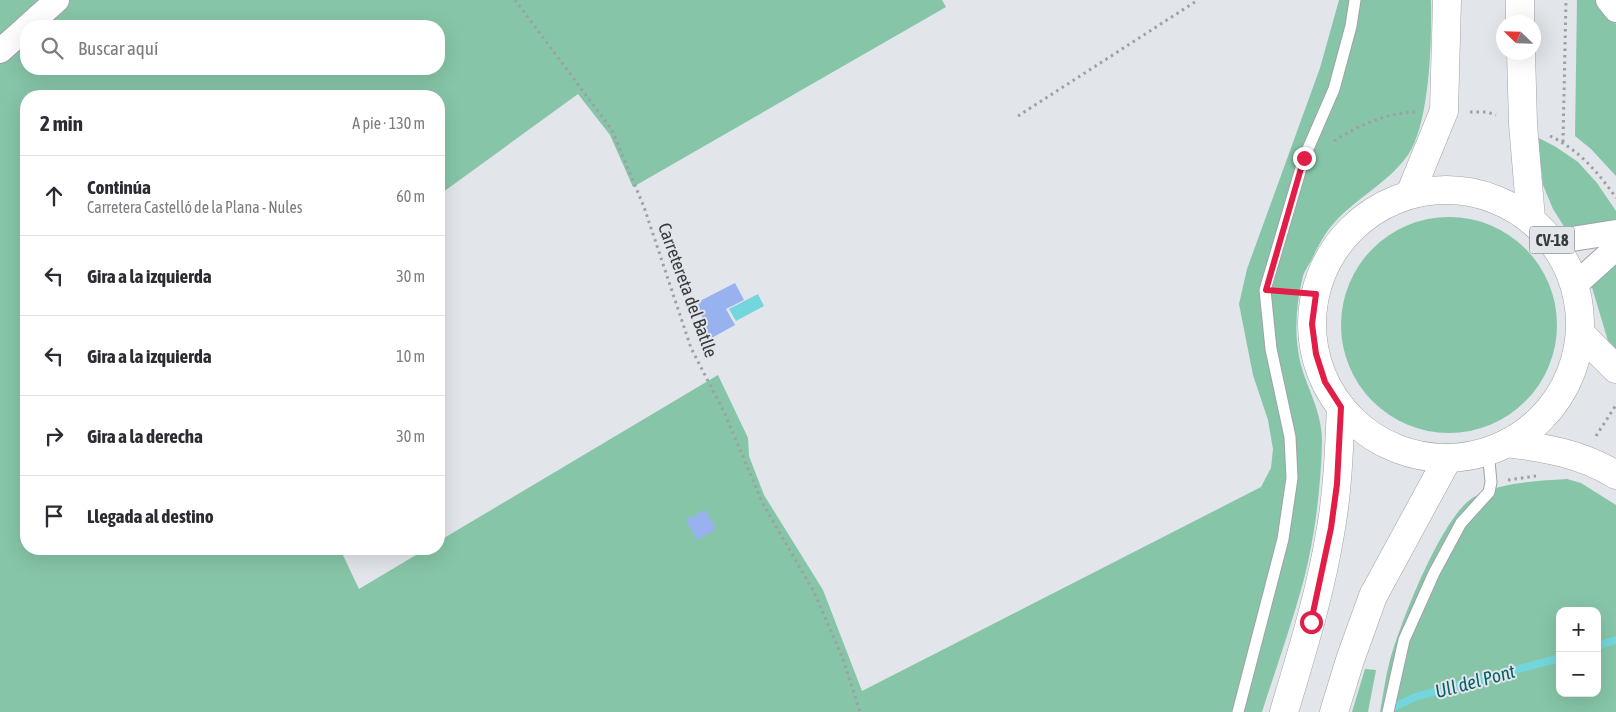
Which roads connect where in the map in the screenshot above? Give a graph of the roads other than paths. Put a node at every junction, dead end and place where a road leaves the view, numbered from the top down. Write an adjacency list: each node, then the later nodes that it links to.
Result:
1 (57, 0): 8 (street)
2 (1355, 0): 24 (lane)
3 (1447, 0): 12 (main road)
4 (1520, 0): 7 (main road)
5 (1608, 0): 6 (street)
6 (1616, 10)
7 (1520, 15)
8 (35, 20)
9 (20, 33): 10 (street)
10 (0, 51)
11 (1521, 60): 13 (main road, CV-18)
12 (1410, 194): 13 (main road, CV-18); 20 (main road, CV-18)
13 (1531, 219): 15 (main road, CV-18)
14 (1616, 232): 15 (street)
15 (1554, 242): 17 (main road, CV-18)
16 (1616, 248): 17 (street)
17 (1575, 286): 18 (main road, CV-18)
18 (1580, 333): 19 (main road); 21 (main road, CV-18)
19 (1616, 369)
20 (1341, 407): 22 (main road, CV-18); 25 (main road)
21 (1498, 447): 22 (main road, CV-18); 23 (main road); 27 (lane)
22 (1448, 458): 26 (main road)
23 (1616, 475)
24 (1238, 712)
25 (1284, 712)
26 (1334, 712)
27 (1388, 712)

